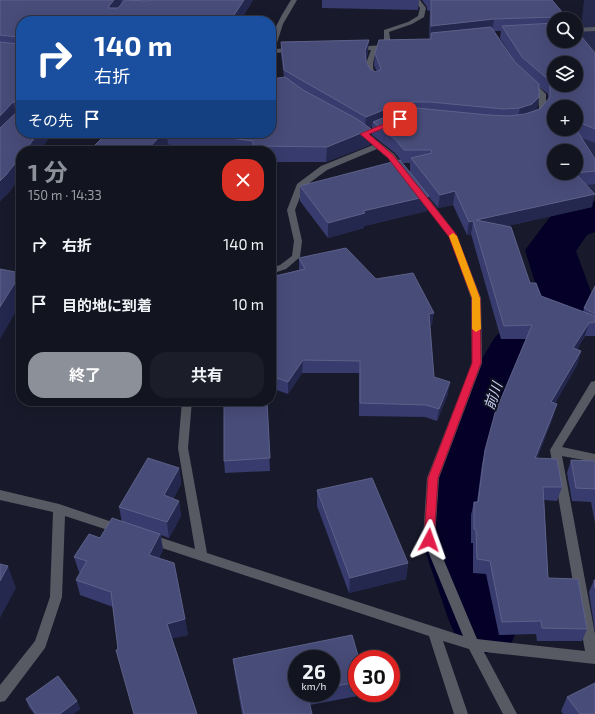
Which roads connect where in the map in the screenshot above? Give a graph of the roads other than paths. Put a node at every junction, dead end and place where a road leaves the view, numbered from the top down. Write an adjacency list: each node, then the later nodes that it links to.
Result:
1 (294, 0): 5 (street)
2 (417, 0): 7 (street)
3 (595, 29): 4 (street)
4 (583, 30)
5 (276, 36)
6 (401, 45): 7 (street)
7 (388, 46): 8 (street)
8 (374, 48): 9 (street); 14 (street)
9 (346, 49)
10 (276, 50): 11 (street)
11 (301, 50)
12 (521, 76): 16 (street)
13 (276, 80): 15 (street)
14 (375, 81)
15 (290, 90)
16 (533, 120)
17 (353, 127): 18 (street)
18 (378, 146): 19 (street); 28 (street)
19 (276, 269)
20 (595, 385): 22 (street)
21 (187, 406): 26 (street)
22 (555, 450): 23 (street); 29 (street)
23 (595, 458)
24 (0, 495): 25 (street)
25 (59, 509): 26 (street); 30 (street)
26 (202, 556): 27 (street)
27 (434, 633): 28 (street); 31 (street)
28 (473, 646): 29 (street); 32 (street)
29 (594, 658)
30 (0, 696)
31 (461, 714)
32 (510, 714)

